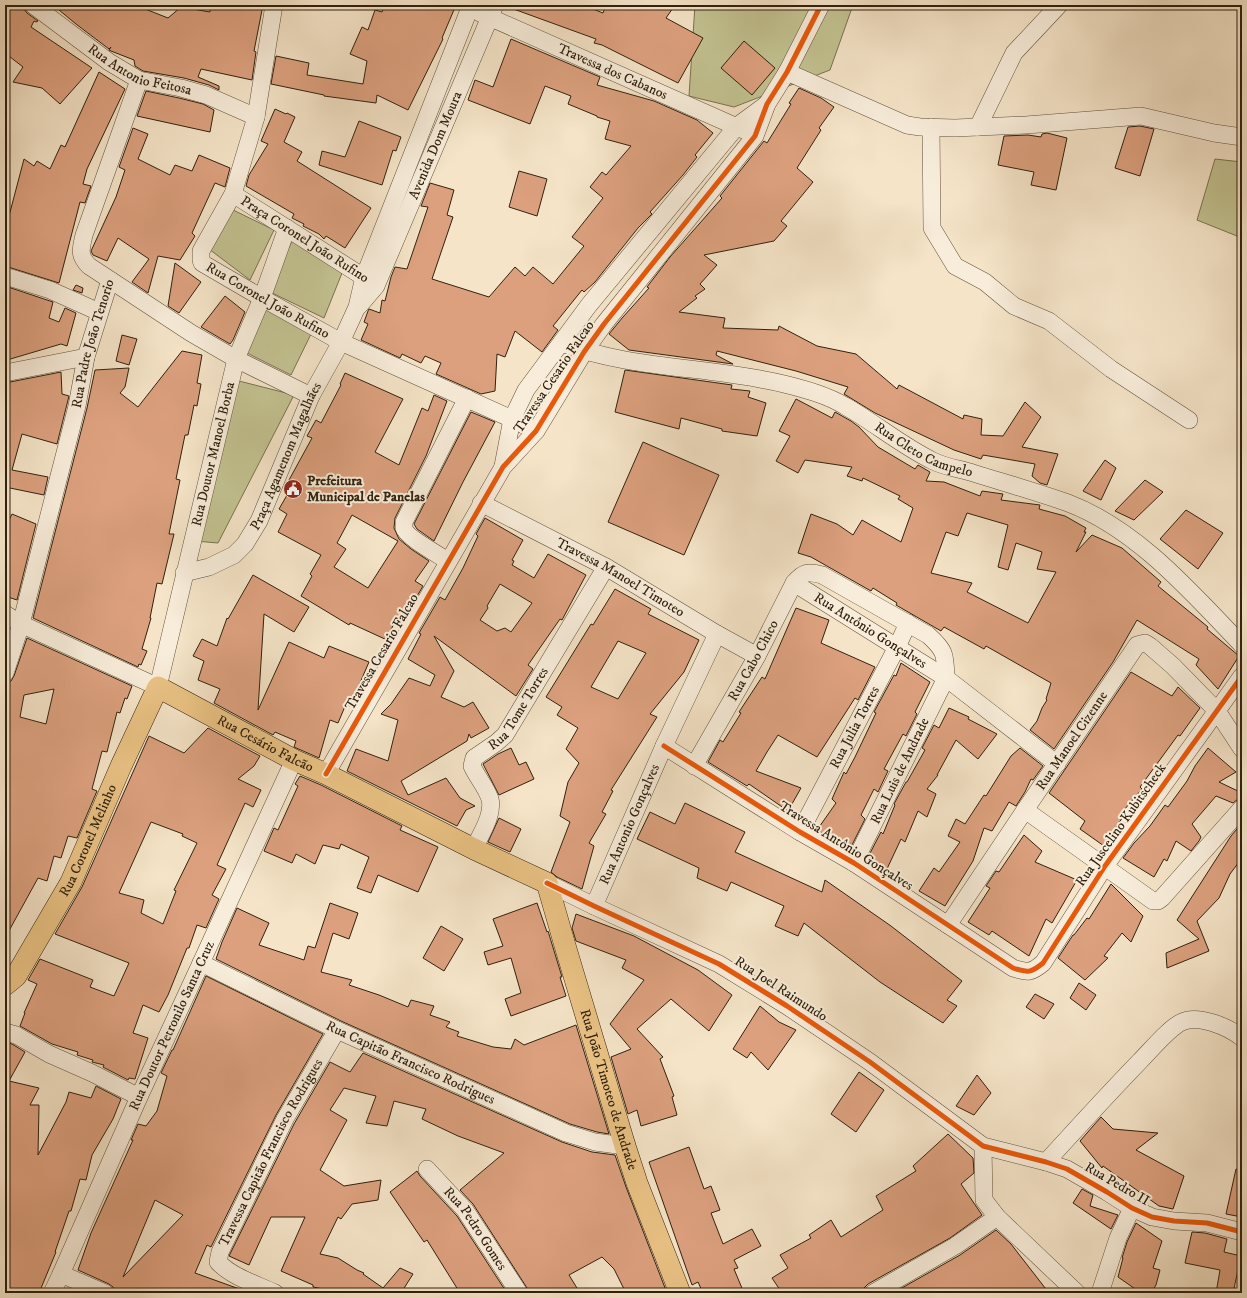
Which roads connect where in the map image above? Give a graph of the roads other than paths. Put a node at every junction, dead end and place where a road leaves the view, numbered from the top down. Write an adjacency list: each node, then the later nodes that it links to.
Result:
1 (33, 5): 8 (street, Rua Antonio Feitosa)
2 (274, 5): 12 (street, Rua Coronel João Rufino)
3 (821, 5): 7 (street, Travessa Cesario Falcao)
4 (1059, 5): 15 (street)
5 (470, 7): 6 (street, Travessa dos Cabanos); 10 (street, Avenida Dom Moura)
6 (493, 11): 11 (street, Avenida Dom Moura); 13 (street, Travessa dos Cabanos)
7 (788, 72): 9 (street, Travessa Cesario Falcao); 14 (street)
8 (139, 80): 12 (street, Rua Antonio Feitosa); 21 (street, Rua Padre João Tenorio)
9 (767, 104): 13 (street, Travessa Cesario Falcao); 16 (street, Travessa Cesario Falcao)
10 (431, 107): 11 (street); 22 (street, Avenida Dom Moura)
11 (449, 116): 22 (street, Avenida Dom Moura)
12 (256, 117): 18 (street, Rua Coronel João Rufino)
13 (737, 126): 16 (street, Travessa dos Cabanos); 26 (street, Travessa Cesario Falcao)
14 (930, 127): 15 (street); 34 (street)
15 (978, 127): 17 (street)
16 (755, 136): 27 (street, Travessa Cesario Falcao)
17 (1242, 137)
18 (233, 194): 19 (street, Praça Coronel João Rufino); 23 (street, Rua Coronel João Rufino)
19 (287, 228): 22 (street, Praça Coronel João Rufino); 23 (street, Rua Doutor Manoel Borba)
20 (5, 276): 24 (street)
21 (110, 280): 24 (street, Rua Padre João Tenorio); 29 (street)
22 (370, 282): 25 (street, Praça Agamenom Magalhães)
23 (262, 298): 25 (street, Rua Coronel João Rufino); 29 (street, Rua Doutor Manoel Borba)
24 (99, 312): 28 (street, Rua Padre João Tenorio)
25 (341, 342): 31 (street, Praça Agamenom Magalhães); 32 (street, Rua Coronel João Rufino)
26 (562, 343): 27 (street, Rua Cleto Campelo); 33 (street, Travessa Cesario Falcao)
27 (584, 352): 35 (street, Travessa Cesario Falcao); 46 (street, Rua Cleto Campelo)
28 (86, 357): 30 (street); 44 (street, Rua Padre João Tenorio)
29 (236, 359): 31 (street); 40 (street, Rua Doutor Manoel Borba)
30 (5, 373)
31 (310, 396): 40 (street, Praça Agamenom Magalhães)
32 (466, 398): 33 (street, Rua Coronel João Rufino); 38 (street)
33 (512, 419): 35 (street, Rua Coronel João Rufino); 36 (street, Travessa Cesario Falcao)
34 (1190, 420)
35 (536, 431): 36 (street, Travessa Cesario Falcao)
36 (503, 467): 37 (street, Travessa Cesario Falcao)
37 (481, 503): 38 (street, Travessa Cesario Falcao); 39 (street, Travessa Manoel Timoteo)
38 (448, 561): 59 (street, Travessa Cesario Falcao)
39 (606, 567): 45 (street, Travessa Manoel Timoteo); 63 (street, Rua Tome Torres)
40 (184, 573): 52 (street, Rua Doutor Manoel Borba)
41 (794, 583): 43 (street, Rua Antônio Gonçalves); 47 (street, Rua Antônio Gonçalves); 48 (street, Rua Cabo Chico)
42 (5, 614): 44 (street, Rua Cesário Falcão)
43 (908, 623): 47 (street, Rua Julia Torres); 51 (street, Rua Antônio Gonçalves)
44 (21, 624): 49 (street, Rua Padre João Tenorio); 52 (street, Rua Cesário Falcão)
45 (717, 634): 48 (street, Travessa Manoel Timoteo); 54 (street, Rua Antonio Gonçalves)
46 (1242, 645)
47 (897, 647): 51 (street, Rua Antônio Gonçalves); 62 (street, Rua Julia Torres)
48 (757, 656): 58 (street, Rua Cabo Chico)
49 (5, 673)
50 (1242, 676): 53 (street, Rua Juscelino Kubitscheck)
51 (946, 678): 57 (street, Rua Antônio Gonçalves); 64 (street, Rua Luis de Andrade)
52 (158, 687): 56 (main road, Rua Cesário Falcão); 71 (main road, Rua Coronel Melinho)
53 (1217, 711): 55 (street); 57 (street, Rua Manoel Cizenne); 65 (street, Rua Juscelino Kubitscheck)
54 (664, 746): 58 (street, Travessa Antônio Gonçalves); 67 (street, Rua Antonio Gonçalves)
55 (1242, 749)
56 (294, 760): 59 (main road, Rua Cesário Falcão); 69 (street, Rua Doutor Petronilo Santa Cruz)
57 (1057, 764): 61 (street, Rua Manoel Cizenne)
58 (694, 766): 62 (street, Travessa Antônio Gonçalves)
59 (326, 774): 63 (main road, Rua Cesário Falcão)
60 (1242, 808): 65 (street)
61 (1025, 810): 65 (street); 68 (street, Rua Manoel Cizenne)
62 (800, 832): 64 (street, Travessa Antônio Gonçalves)
63 (474, 849): 66 (main road, Rua Cesário Falcão)
64 (854, 864): 68 (street, Travessa Antônio Gonçalves)
65 (1105, 866): 70 (street, Rua Juscelino Kubitscheck)
66 (547, 883): 67 (street, Rua Joel Raimundo); 76 (main road, Rua João Timoteo de Andrade)
67 (594, 906): 77 (street, Rua Joel Raimundo)
68 (948, 925): 70 (street, Travessa Antônio Gonçalves)
69 (201, 963): 72 (street, Rua Capitão Francisco Rodrigues); 75 (street, Rua Doutor Petronilo Santa Cruz)
70 (1013, 968)
71 (5, 985)
72 (337, 1030): 76 (street, Rua Capitão Francisco Rodrigues); 86 (street, Travessa Capitão Francisco Rodrigues)
73 (5, 1032): 75 (street)
74 (1242, 1038): 78 (street)
75 (139, 1097): 83 (street, Rua Doutor Petronilo Santa Cruz)
76 (625, 1146): 88 (main road, Rua João Timoteo de Andrade)
77 (983, 1146): 78 (street, Rua Pedro II); 81 (street)
78 (1046, 1162): 80 (street, Rua Pedro II)
79 (427, 1169): 87 (street, Rua Pedro Gomes)
80 (1132, 1208): 82 (street, Rua Pedro II); 91 (street)
81 (997, 1217): 89 (street); 90 (street)
82 (1242, 1232)
83 (61, 1274): 84 (street, Rua Doutor Petronilo Santa Cruz); 85 (street)
84 (52, 1293)
85 (105, 1293)
86 (275, 1293)
87 (519, 1293)
88 (680, 1293)
89 (873, 1293)
90 (1077, 1293)
91 (1100, 1293)

